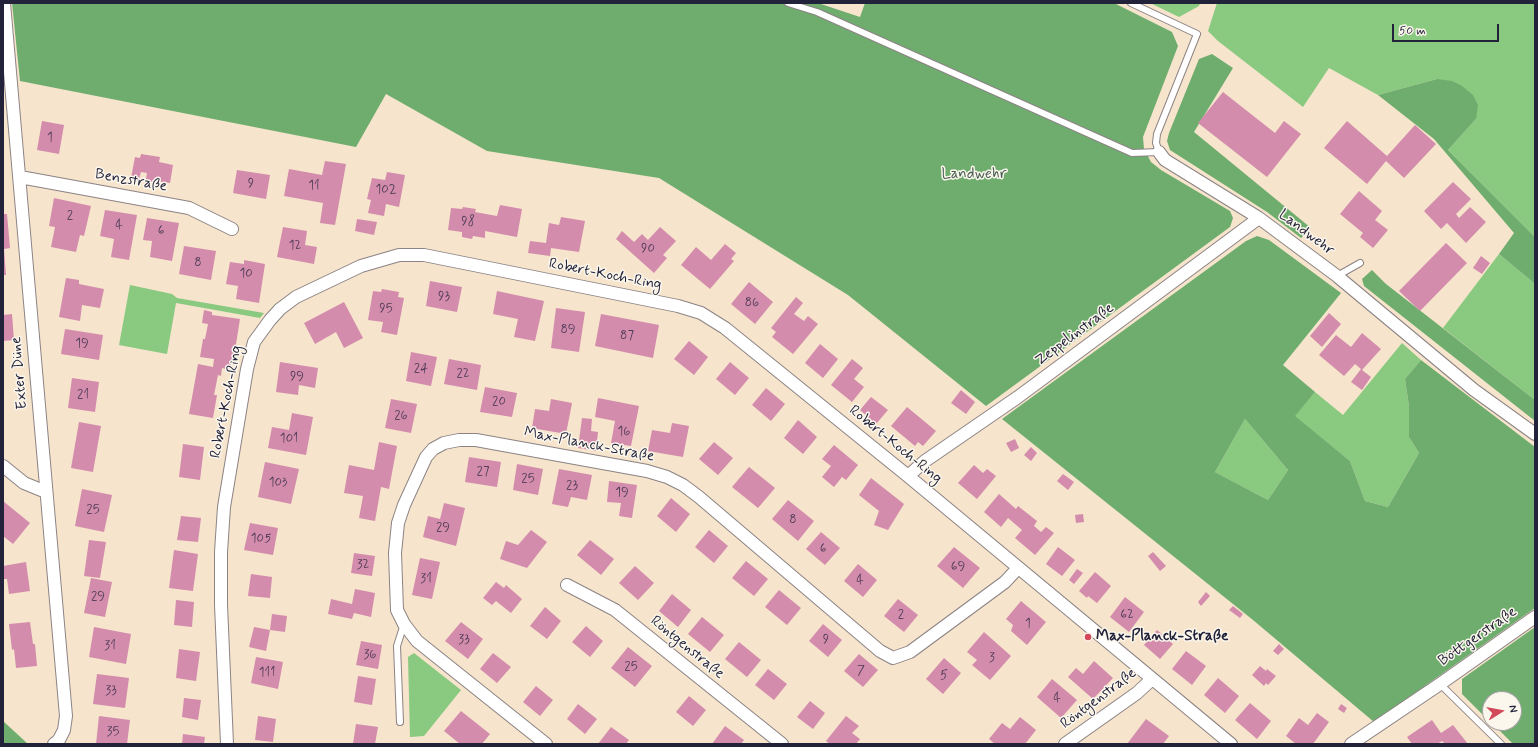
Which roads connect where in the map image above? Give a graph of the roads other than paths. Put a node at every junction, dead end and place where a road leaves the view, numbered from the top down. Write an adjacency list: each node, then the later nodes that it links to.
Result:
1 (4, 3): 5 (street, Exter Düne)
2 (788, 3): 4 (lane)
3 (1131, 3): 4 (lane)
4 (1159, 152): 6 (street, Landwehr)
5 (20, 177): 7 (street, Benzstraße); 13 (street, Exter Düne)
6 (1259, 218): 9 (street, Landwehr); 12 (street, Zeppelinstraße)
7 (232, 229)
8 (1360, 263): 9 (lane)
9 (1337, 276): 10 (street, Landwehr)
10 (1535, 434)
11 (3, 466): 13 (street)
12 (908, 476): 14 (street, Robert-Koch-Ring); 22 (street, Robert-Koch-Ring)
13 (46, 492): 21 (street, Exter Düne)
14 (1018, 568): 17 (street, Max-Planck-Straße); 18 (street, Robert-Koch-Ring)
15 (567, 585): 24 (street, Röntgenstraße)
16 (1535, 617): 19 (street, Böttgerstraße)
17 (404, 624): 20 (lane); 23 (street, Max-Planck-Straße)
18 (1152, 679): 25 (street, Röntgenstraße); 26 (street, Robert-Koch-Ring)
19 (1440, 684): 27 (street, Böttgerstraße); 28 (lane, Böttgerstraße)
20 (400, 722)
21 (59, 743)
22 (227, 744)
23 (546, 744)
24 (782, 744)
25 (1065, 744)
26 (1231, 744)
27 (1350, 744)
28 (1501, 744)

